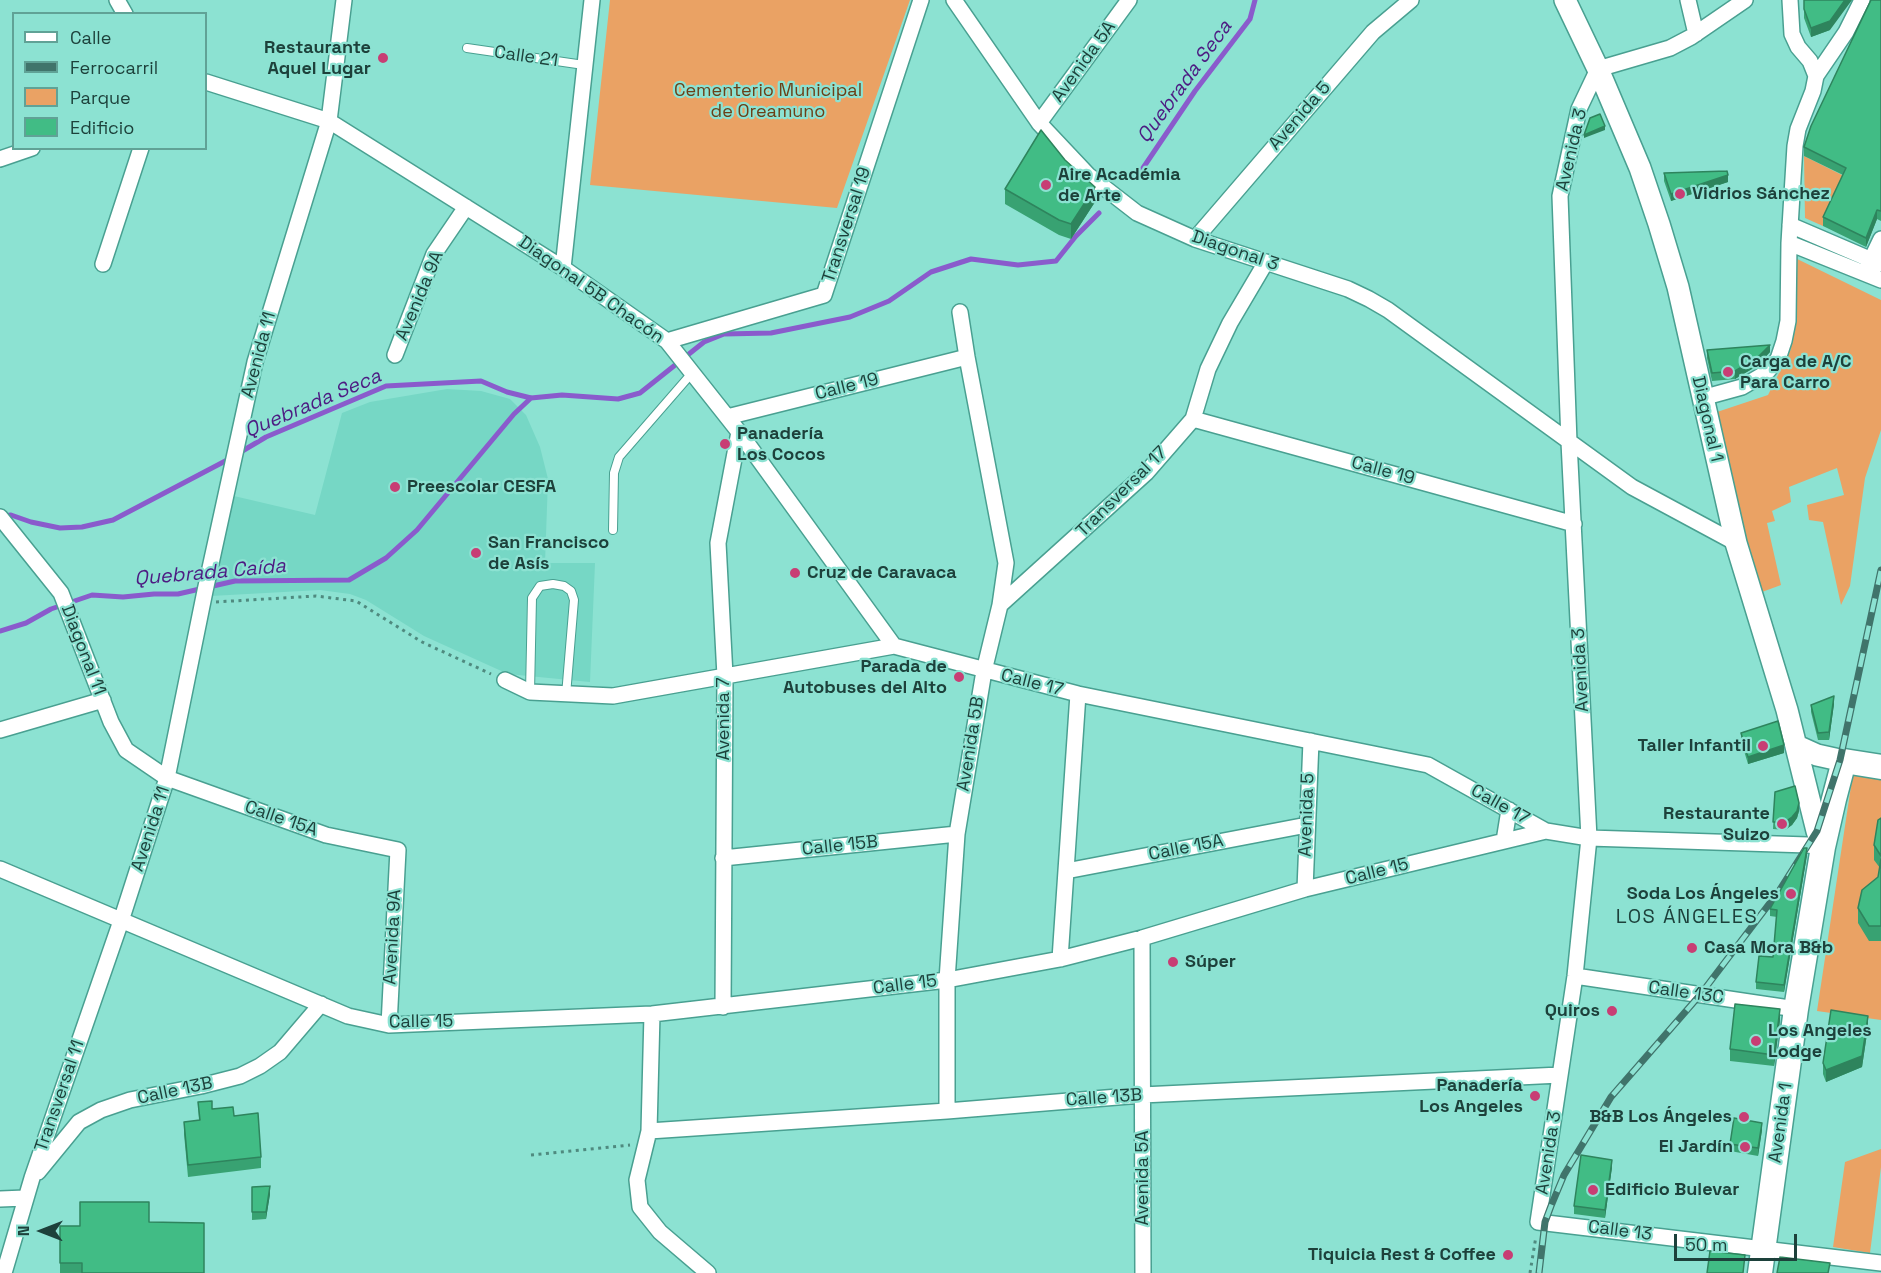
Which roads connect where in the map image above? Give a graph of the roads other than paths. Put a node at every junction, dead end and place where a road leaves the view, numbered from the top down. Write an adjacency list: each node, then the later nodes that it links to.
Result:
1 (344, 0): 18 (street, Avenida 11)
2 (592, 0): 14 (street)
3 (921, 0): 34 (street, Transversal 19)
4 (954, 0): 19 (street, Diagonal 3)
5 (1129, 0): 19 (street, Avenida 5A)
6 (1411, 0): 25 (street, Avenida 5)
7 (1565, 0): 15 (main road, Diagonal 1)
8 (1688, 0): 12 (street)
9 (1745, 0): 12 (street)
10 (1790, 0): 16 (street)
11 (1862, 0): 16 (street)
12 (1696, 34): 15 (street)
13 (467, 48): 14 (lane, Calle 21)
14 (584, 65): 31 (street)
15 (1598, 69): 38 (main road, Diagonal 1); 42 (street, Avenida 3)
16 (1816, 76): 24 (street)
17 (207, 84): 18 (street, Diagonal 5B Chacón)
18 (329, 121): 23 (street, Diagonal 5B Chacón); 61 (street, Avenida 11)
19 (1039, 123): 25 (street, Diagonal 3)
20 (26, 150): 22 (street)
21 (140, 150): 29 (street)
22 (0, 159)
23 (466, 207): 31 (street, Diagonal 5B Chacón); 35 (street, Avenida 9A)
24 (1790, 225): 27 (street); 30 (street)
25 (1195, 239): 28 (street, Diagonal 3)
26 (1881, 239): 30 (street)
27 (1789, 243): 30 (street); 38 (street)
28 (1266, 262): 40 (street, Transversal 17); 42 (street, Diagonal 3)
29 (103, 264)
30 (1872, 265): 32 (street)
31 (563, 268): 34 (street, Diagonal 5B Chacón)
32 (1881, 280)
33 (960, 312): 36 (street, Avenida 5B)
34 (667, 341): 37 (street, Diagonal 5B Chacón)
35 (395, 355)
36 (967, 357): 39 (street, Calle 19); 47 (street, Avenida 5B)
37 (692, 373): 39 (street, Diagonal 5B Chacón); 45 (lane)
38 (1702, 398): 46 (main road, Diagonal 1)
39 (727, 417): 41 (street, Diagonal 5B Chacón)
40 (1193, 418): 44 (street, Calle 19); 47 (street, Transversal 17)
41 (739, 432): 48 (street, Diagonal 5B Chacón); 50 (street, Avenida 7)
42 (1569, 442): 44 (street, Avenida 3); 46 (street)
43 (2, 524): 55 (street, Diagonal 11)
44 (1574, 524): 66 (street, Avenida 3)
45 (613, 530)
46 (1736, 543): 58 (main road, Diagonal 1)
47 (1000, 605): 49 (street, Avenida 5B)
48 (894, 646): 49 (street, Calle 17); 50 (street, Calle 17)
49 (984, 671): 53 (street, Calle 17); 65 (street, Avenida 5B)
50 (725, 676): 54 (street, Calle 17); 70 (street, Avenida 7)
51 (505, 680): 52 (street, Calle 17)
52 (530, 692): 54 (street, Calle 17); 54 (lane)
53 (1078, 694): 57 (street, Calle 17); 72 (street)
54 (566, 695)
55 (103, 700): 56 (street); 61 (street, Diagonal 11)
56 (0, 730)
57 (1311, 741): 62 (street, Calle 17); 63 (street, Avenida 5)
58 (1797, 746): 59 (main road); 68 (main road, Diagonal 1)
59 (1844, 761): 60 (main road); 68 (main road, Avenida 1)
60 (1881, 767)
61 (167, 778): 69 (street, Calle 15A); 74 (street, Avenida 11)
62 (1509, 810): 64 (street, Calle 17); 67 (street)
63 (1306, 825): 72 (street, Calle 15A); 73 (street, Avenida 5)
64 (1546, 831): 66 (street, Calle 15); 67 (street, Calle 15)
65 (957, 834): 70 (street, Calle 15B); 78 (street, Avenida 5B)
66 (1589, 838): 68 (street, Calle 15); 77 (street, Avenida 3)
67 (1504, 841): 73 (street, Calle 15)
68 (1823, 847): 81 (main road, Avenida 1)
69 (398, 850): 83 (street, Avenida 9A)
70 (723, 858): 80 (street, Avenida 7)
71 (0, 869): 74 (street, Calle 15)
72 (1066, 871): 76 (street)
73 (1305, 889): 75 (street, Calle 15)
74 (121, 921): 79 (street, Calle 15); 88 (street, Transversal 11)
75 (1142, 938): 76 (street, Calle 15); 85 (street, Avenida 5A)
76 (1060, 959): 78 (street, Calle 15)
77 (1575, 976): 81 (street, Calle 13C); 84 (street, Avenida 3)
78 (947, 980): 80 (street, Calle 15); 86 (street, Avenida 5B)
79 (321, 1004): 83 (street, Calle 15); 88 (street, Calle 13B)
80 (723, 1007): 82 (street, Calle 15)
81 (1796, 1009): 92 (main road, Avenida 1)
82 (652, 1014): 83 (street, Calle 15); 87 (street)
83 (389, 1025)
84 (1560, 1075): 85 (street, Calle 13B); 91 (street, Avenida 3)
85 (1142, 1095): 86 (street, Calle 13B); 96 (street, Avenida 5A)
86 (947, 1111): 87 (street, Calle 13B)
87 (648, 1137): 95 (street)
88 (32, 1178): 89 (street, Transversal 11)
89 (25, 1197): 90 (street); 94 (street, Transversal 11)
90 (0, 1199)
91 (1538, 1222): 92 (street, Calle 13)
92 (1763, 1247): 93 (street, Calle 13); 97 (main road, Avenida 1)
93 (1881, 1263)
94 (4, 1273)
95 (708, 1273)
96 (1143, 1273)
97 (1760, 1273)

